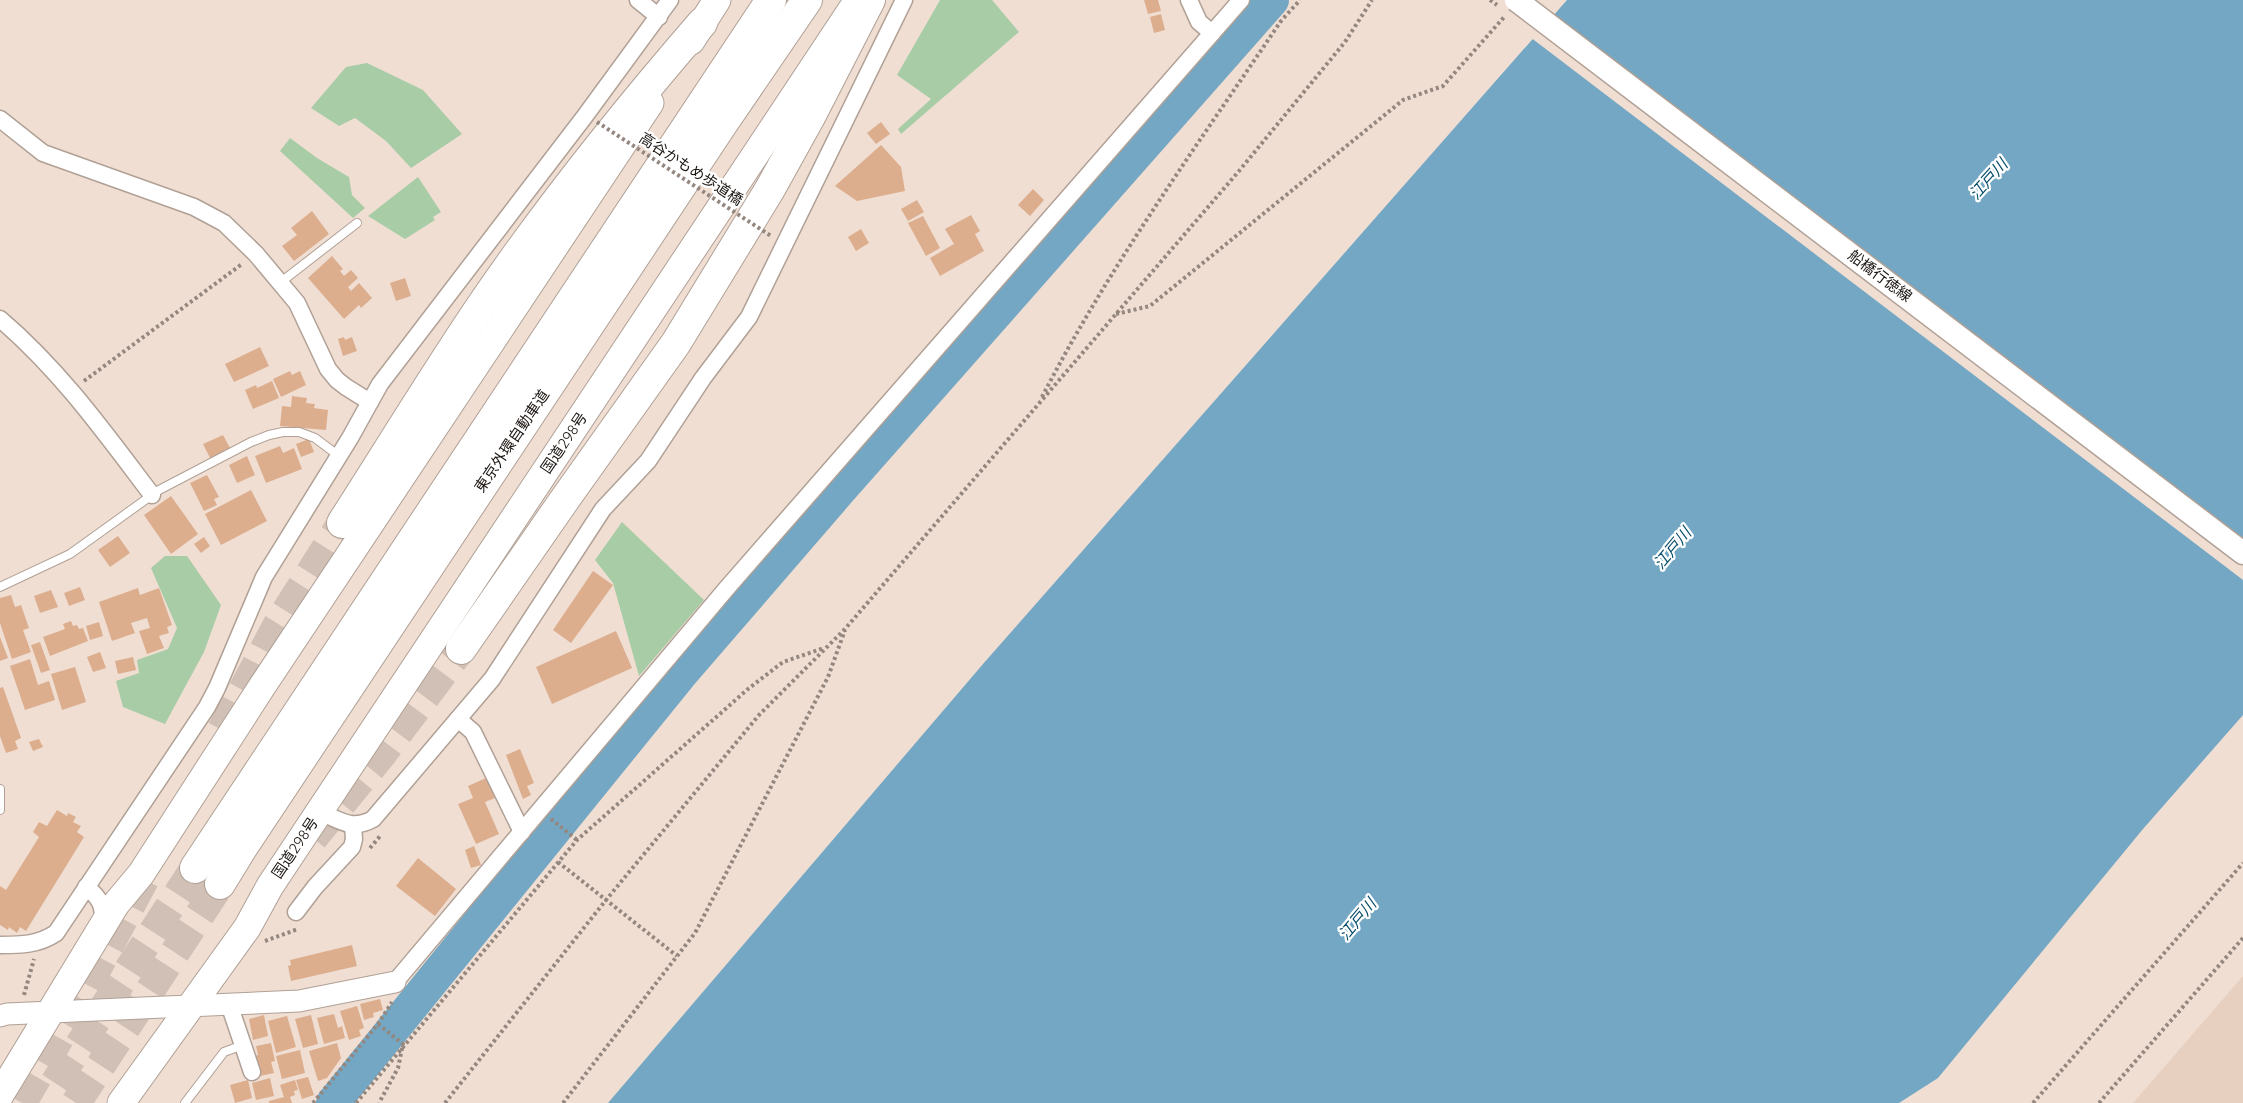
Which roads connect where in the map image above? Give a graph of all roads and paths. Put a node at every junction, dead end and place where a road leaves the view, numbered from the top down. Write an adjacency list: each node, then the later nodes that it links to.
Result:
1 (638, 0): 14 (street)
2 (670, 0): 14 (street)
3 (771, 0): 45 (highway, 東京外環自動車道)
4 (807, 0): 47 (highway, 東京外環自動車道)
5 (858, 0): 38 (highway, 国道298号)
6 (870, 0): 34 (highway)
7 (904, 0): 35 (street)
8 (1189, 0): 15 (street)
9 (1241, 0): 15 (street)
10 (1300, 0): 26 (path)
11 (1372, 0): 22 (path)
12 (1514, 4): 22 (path); 30 (main road, 船橋行徳線, bridge)
13 (709, 12): 29 (highway); 46 (highway)
14 (659, 17): 25 (street)
15 (1212, 33): 41 (street)
16 (0, 119): 20 (street)
17 (597, 122): 19 (path, 高谷かもめ歩道橋, bridge)
18 (357, 223): 21 (lane)
19 (771, 236)
20 (256, 254): 21 (street); 24 (path)
21 (281, 282): 25 (street)
22 (1116, 314): 26 (path)
23 (0, 319): 24 (street)
24 (72, 390): 28 (street)
25 (370, 402): 27 (street)
26 (1039, 403): 32 (path)
27 (339, 456): 28 (lane); 48 (street)
28 (152, 495): 31 (lane)
29 (342, 523)
30 (2243, 552)
31 (0, 587)
32 (845, 629): 33 (path); 55 (path)
33 (825, 648): 42 (path); 49 (path)
34 (461, 649)
35 (458, 719): 40 (street); 41 (street)
36 (0, 789): 37 (lane)
37 (0, 810)
38 (320, 812): 40 (street); 58 (highway, 国道298号)
39 (549, 817): 42 (path)
40 (353, 826): 50 (street)
41 (522, 832): 56 (street)
42 (577, 840): 43 (path)
43 (558, 862): 49 (path); 62 (path)
44 (2243, 863): 75 (path)
45 (195, 868)
46 (141, 874): 51 (highway); 60 (highway)
47 (220, 884)
48 (86, 887): 51 (street); 53 (street)
49 (606, 900): 55 (path); 73 (path)
50 (296, 912)
51 (102, 926): 60 (highway)
52 (2243, 938): 76 (path)
53 (0, 945)
54 (36, 950): 59 (path)
55 (677, 956): 74 (path)
56 (395, 982): 57 (street); 61 (path)
57 (230, 1004): 58 (street); 63 (street)
58 (182, 1006): 60 (street); 67 (highway, 国道298号); 68 (highway, 国道298号)
59 (7, 1011): 60 (street)
60 (59, 1011): 65 (highway); 66 (highway)
61 (378, 1024): 62 (path); 70 (path)
62 (403, 1044): 71 (path); 72 (path)
63 (243, 1045): 64 (street); 69 (lane)
64 (252, 1072)
65 (0, 1095)
66 (16, 1103)
67 (100, 1103)
68 (121, 1103)
69 (185, 1103)
70 (314, 1103)
71 (356, 1103)
72 (379, 1103)
73 (446, 1103)
74 (563, 1103)
75 (2033, 1103)
76 (2099, 1103)

